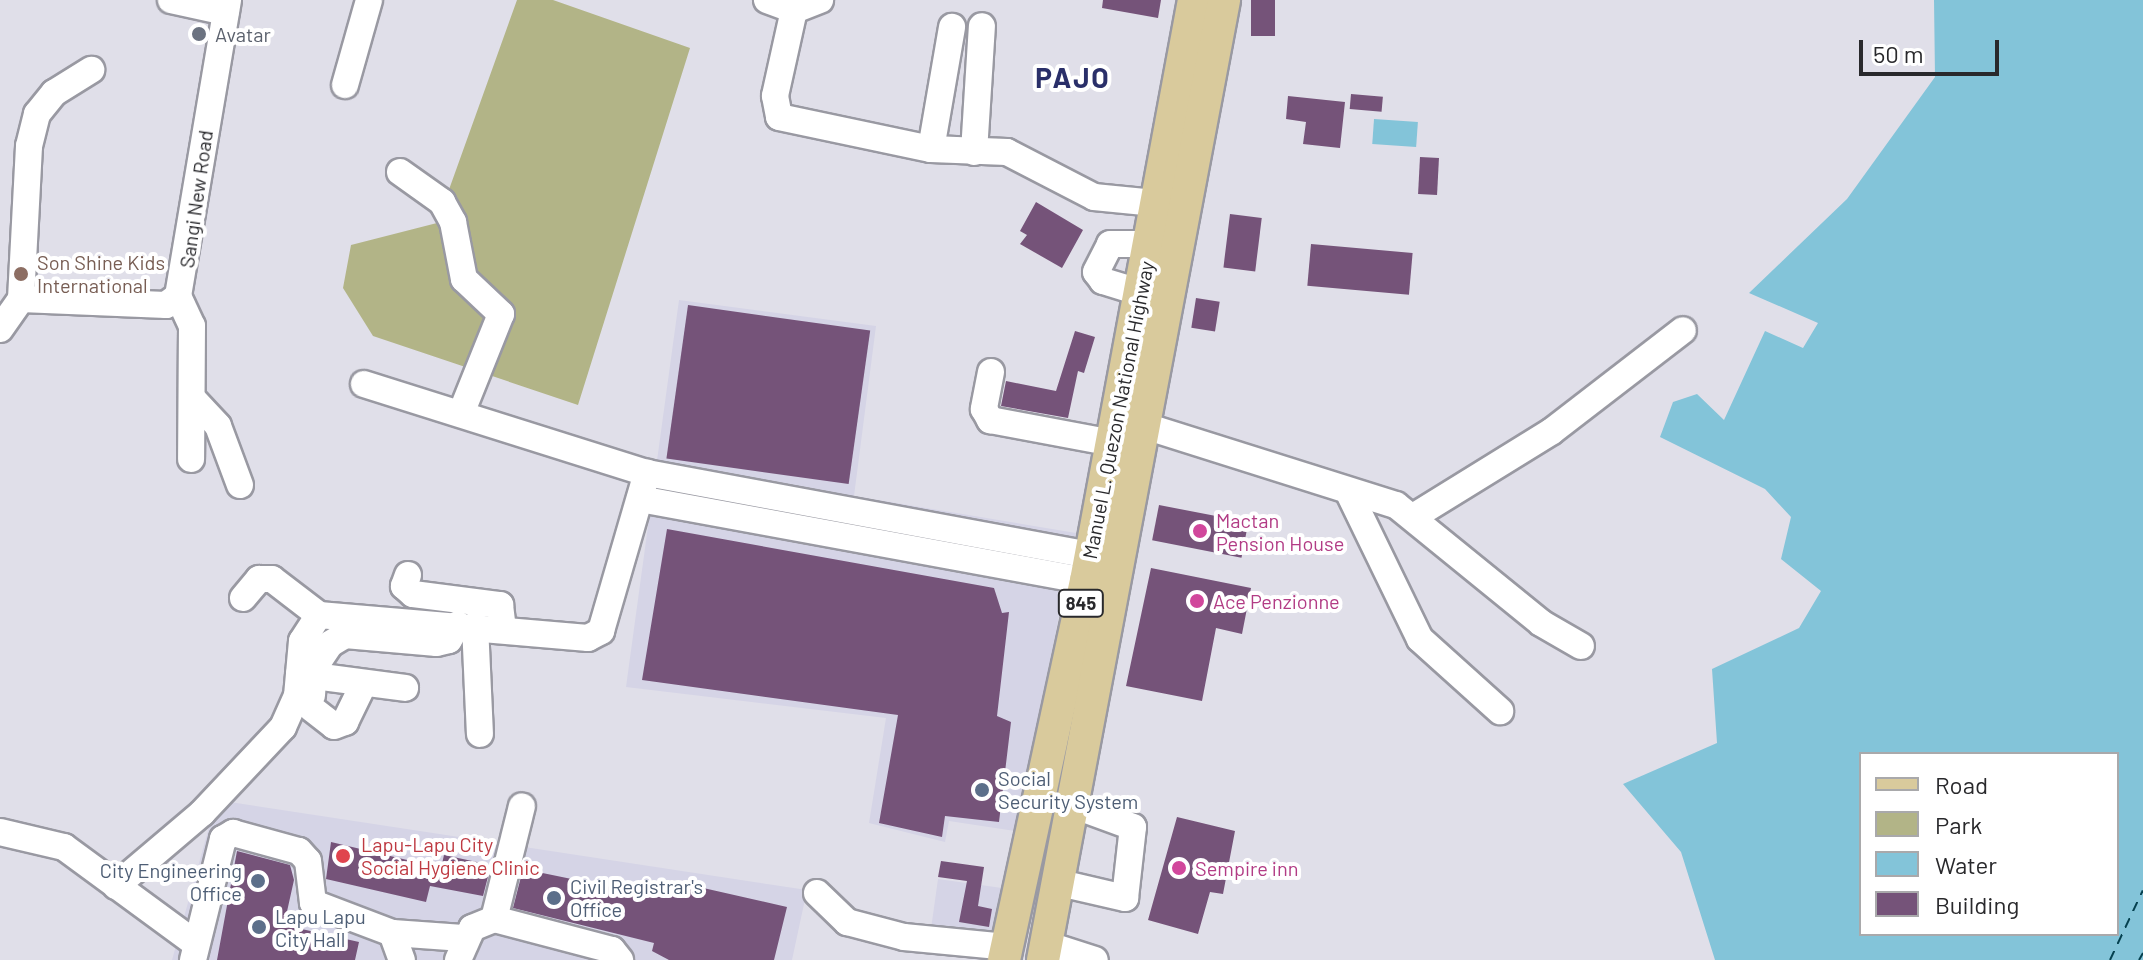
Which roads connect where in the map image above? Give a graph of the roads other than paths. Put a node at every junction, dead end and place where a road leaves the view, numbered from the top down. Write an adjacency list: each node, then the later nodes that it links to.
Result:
1 (171, 0): 7 (street)
2 (369, 0): 12 (street)
3 (767, 0): 8 (street)
4 (820, 0): 8 (street)
5 (1194, 0): 16 (main road, Manuel L. Quezon National Highway / 845)
6 (1224, 0): 17 (main road, Manuel L. Quezon National Highway / 845)
7 (227, 6): 19 (street, Sangi New Road)
8 (794, 10): 13 (street)
9 (982, 26): 14 (street)
10 (952, 27): 13 (street)
11 (91, 70): 20 (street)
12 (345, 85)
13 (931, 149): 14 (street)
14 (974, 152): 16 (street)
15 (400, 172): 26 (street)
16 (1155, 203): 17 (main road, Manuel L. Quezon National Highway / 845)
17 (1164, 245): 18 (main road, Manuel L. Quezon National Highway / 845); 18 (street); 27 (main road, Manuel L. Quezon National Highway / 845)
18 (1139, 292): 28 (main road, Manuel L. Quezon National Highway / 845)
19 (178, 296): 20 (street, Sangi New Road); 25 (street)
20 (21, 299): 21 (street)
21 (0, 329)
22 (1683, 330): 34 (street)
23 (991, 372): 28 (street)
24 (364, 384): 26 (street)
25 (194, 400): 29 (street); 31 (street)
26 (462, 411): 30 (street)
27 (1145, 426): 32 (street); 50 (main road, Manuel L. Quezon National Highway / 845)
28 (1113, 443): 36 (main road, Manuel L. Quezon National Highway / 845)
29 (191, 459)
30 (647, 473): 33 (street); 35 (street)
31 (240, 485)
32 (1350, 495): 34 (street); 47 (street)
33 (640, 499): 35 (street); 41 (street)
34 (1413, 517): 42 (street)
35 (972, 546): 36 (street)
36 (1088, 568): 61 (main road, Manuel L. Quezon National Highway / 845)
37 (408, 575): 41 (street)
38 (243, 598): 39 (street)
39 (319, 615): 40 (street); 43 (street)
40 (466, 625): 41 (street); 43 (street); 49 (street)
41 (503, 628)
42 (1581, 646)
43 (306, 676): 44 (street); 46 (street); 48 (street)
44 (364, 683): 45 (street); 46 (street)
45 (405, 688)
46 (311, 708): 48 (street)
47 (1500, 711)
48 (283, 727): 54 (street)
49 (480, 734)
50 (1073, 805): 53 (main road, Manuel L. Quezon National Highway / 845); 53 (street)
51 (522, 806): 56 (street)
52 (0, 832): 54 (street)
53 (1060, 883): 60 (main road, Manuel L. Quezon National Highway / 845)
54 (116, 886): 59 (street)
55 (817, 893): 61 (street)
56 (494, 919): 58 (street); 63 (street)
57 (392, 933): 58 (street); 59 (street); 62 (street)
58 (461, 949)
59 (195, 952)
60 (1045, 952): 64 (street)
61 (1005, 954)
62 (402, 960)
63 (620, 960)
64 (1095, 960)

